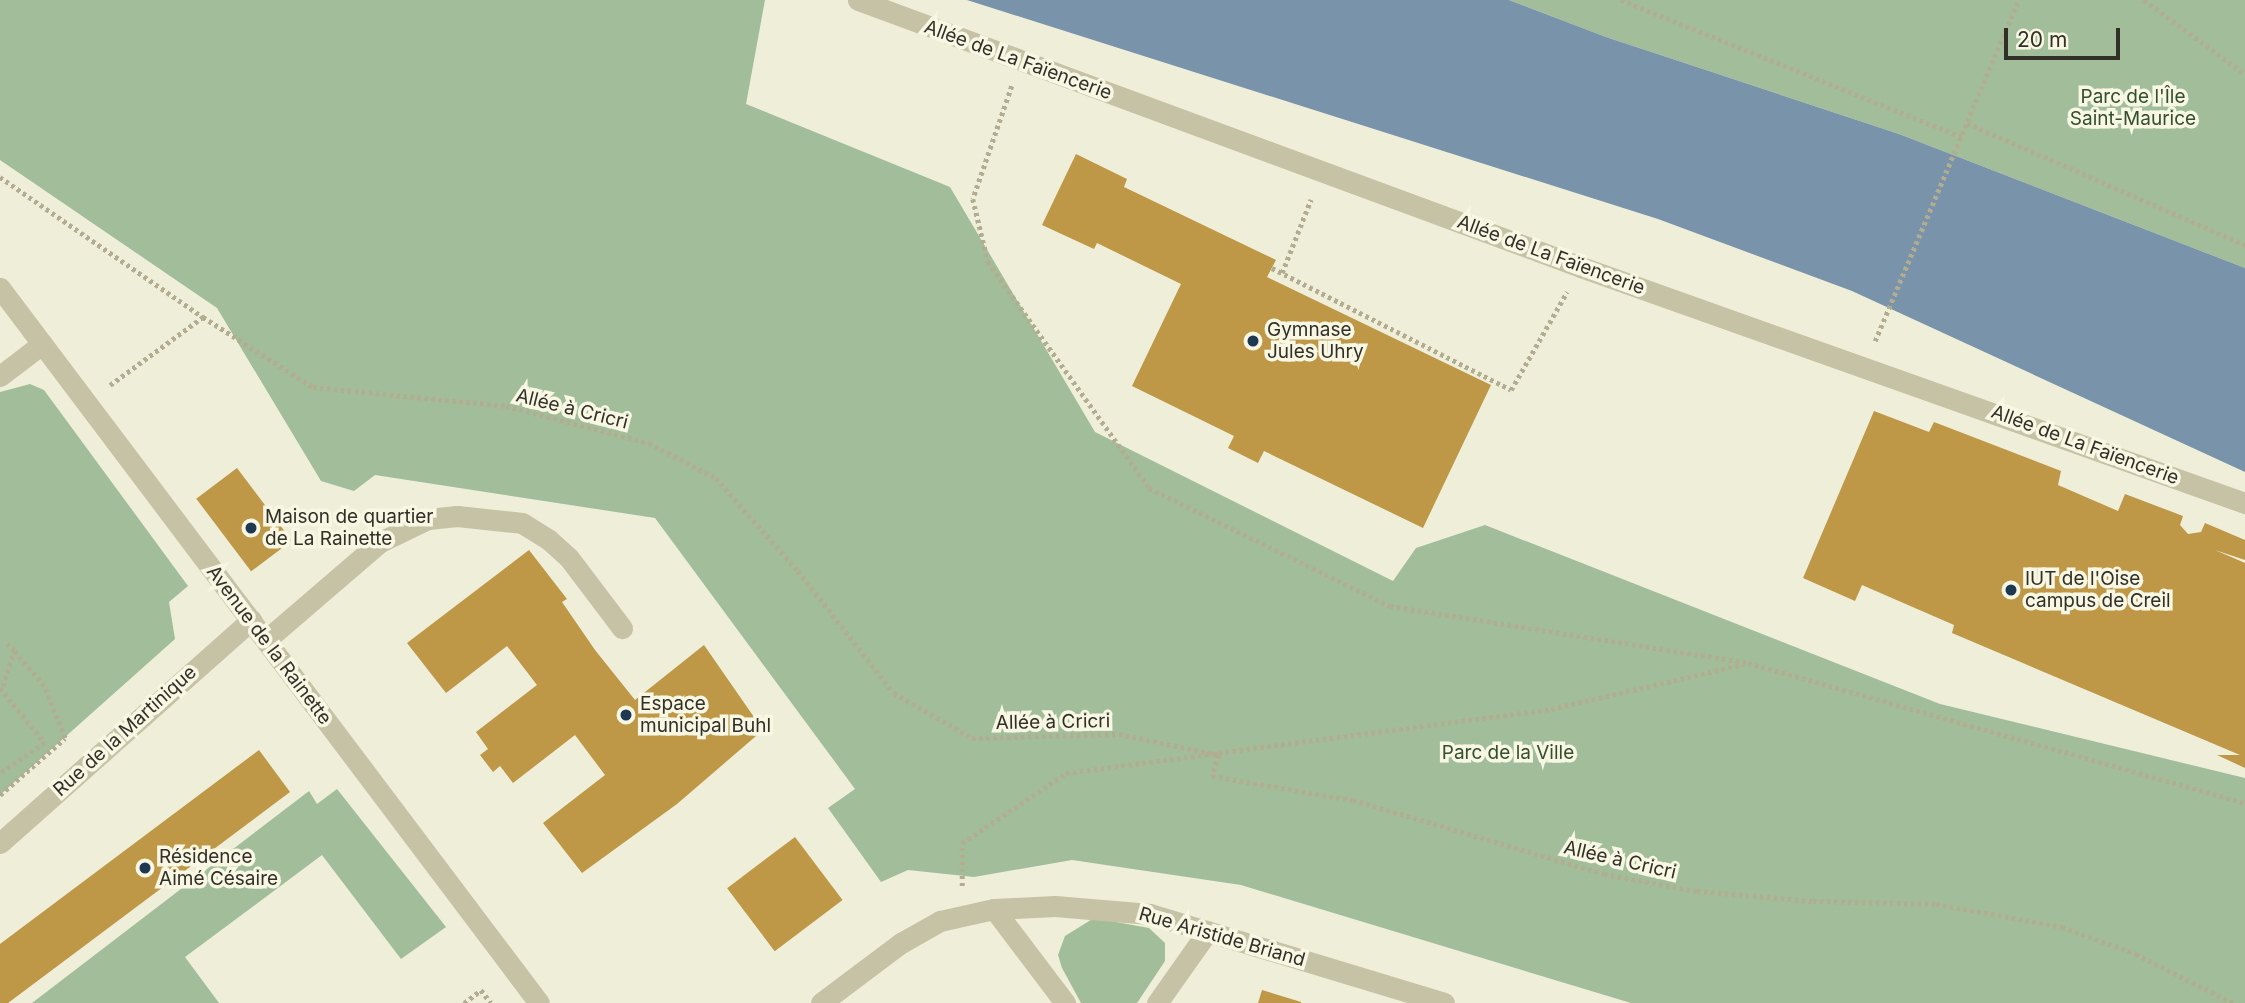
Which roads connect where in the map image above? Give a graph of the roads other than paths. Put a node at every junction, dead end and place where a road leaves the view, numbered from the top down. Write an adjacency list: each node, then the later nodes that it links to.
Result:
1 (858, 0): 5 (street, Allée de La Faïencerie)
2 (0, 288): 3 (street, Avenue de la Rainette)
3 (43, 344): 4 (street); 6 (street, Avenue de la Rainette)
4 (0, 376)
5 (2245, 503)
6 (251, 620): 8 (street, Avenue de la Rainette); 9 (street, Rue de la Martinique)
7 (622, 628): 8 (street)
8 (266, 640): 12 (street, Avenue de la Rainette)
9 (0, 843)
10 (994, 909): 11 (street, Rue Aristide Briand); 13 (street, Rue Aristide Briand); 14 (street)
11 (1208, 931): 15 (street); 16 (street, Rue Aristide Briand)
12 (539, 1003)
13 (821, 1003)
14 (1065, 1003)
15 (1157, 1003)
16 (1444, 1003)

